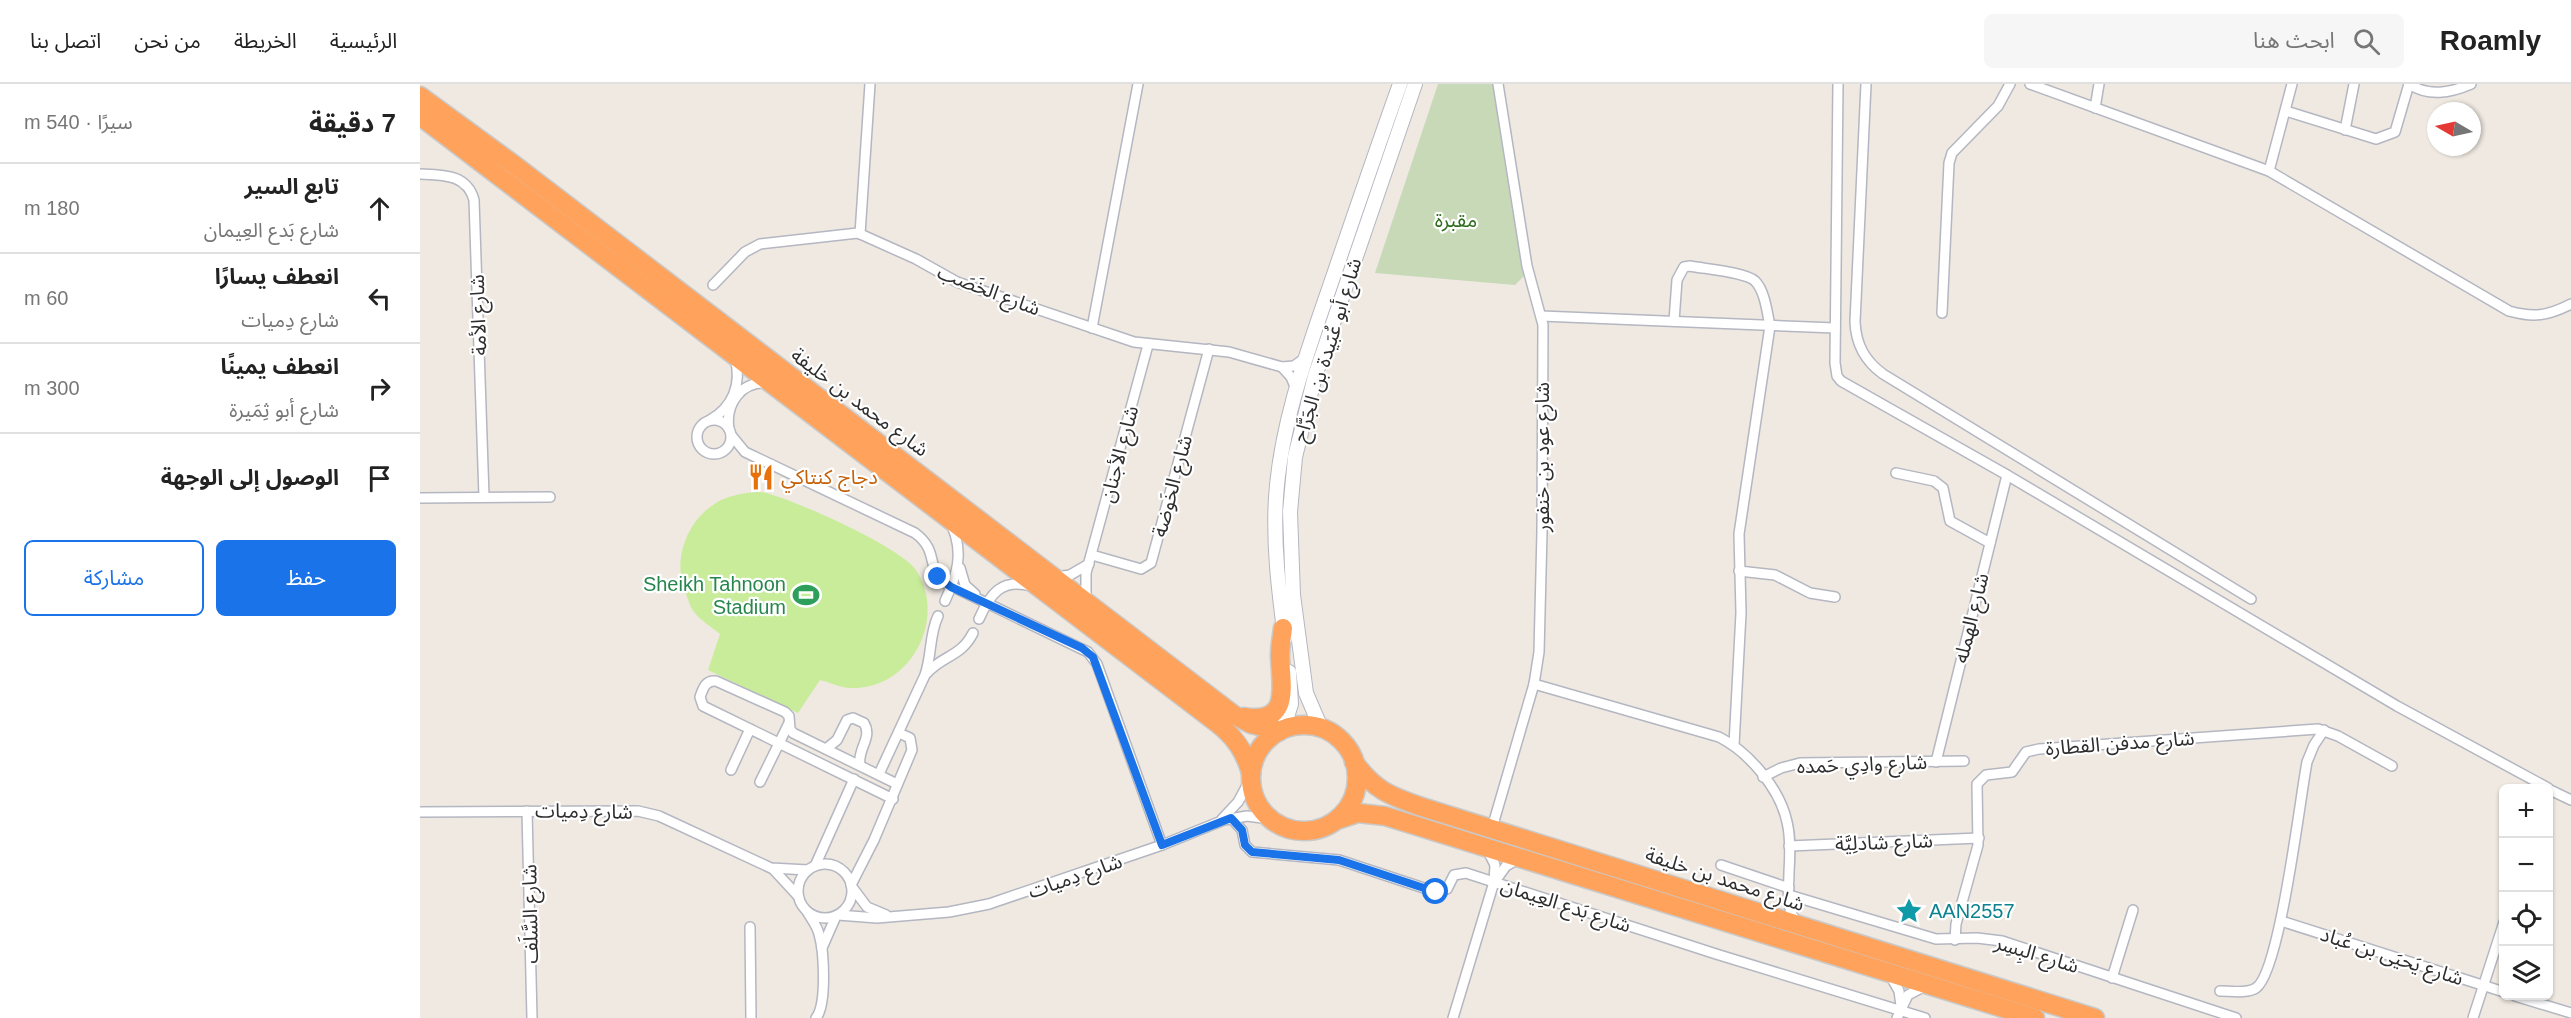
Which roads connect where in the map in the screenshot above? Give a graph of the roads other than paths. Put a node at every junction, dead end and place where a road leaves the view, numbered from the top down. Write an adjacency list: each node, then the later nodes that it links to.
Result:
1 (870, 84): 22 (street)
2 (1138, 84): 29 (street)
3 (1400, 84): 34 (main road, شارع أبو عُبَيدة بن الجَرَّاح)
4 (1415, 84): 72 (main road, شارع أبو عُبَيدة بن الجَرَّاح)
5 (1498, 84): 26 (street, شارع عود بن خنفور)
6 (1838, 84): 30 (street)
7 (1866, 84): 58 (street)
8 (2010, 84): 25 (street)
9 (2030, 84): 16 (street)
10 (2099, 84): 16 (street)
11 (2292, 84): 17 (street)
12 (2354, 84): 19 (street)
13 (2409, 84): 14 (street); 19 (street)
14 (2471, 84)
15 (420, 96): 53 (highway, شارع محمد بن خليفة)
16 (2095, 108): 20 (street)
17 (2286, 111): 19 (street); 20 (street)
18 (420, 116): 33 (highway, شارع محمد بن خليفة)
19 (2345, 130)
20 (2269, 171): 24 (street)
21 (420, 174): 45 (street, شارع الأمة)
22 (860, 234): 23 (street, شارع الخَصَب); 29 (street, شارع الخَصَب)
23 (713, 285)
24 (2571, 304)
25 (1942, 313)
26 (1541, 316): 27 (street); 69 (street, شارع عود بن خنفور)
27 (1674, 321): 28 (street); 28 (street)
28 (1770, 326): 30 (street); 52 (street)
29 (1092, 328): 31 (street, شارع الخَصَب)
30 (1835, 328): 44 (street)
31 (1148, 345): 32 (street, شارع الخَصَب); 50 (street, شارع الأجنان)
32 (1209, 349): 35 (street, شارع الخَصَب); 50 (street, شارع الخَوضة)
33 (734, 356): 36 (highway, شارع محمد بن خليفة); 38 (street)
34 (1305, 358): 35 (street); 37 (main road, شارع أبو عُبَيدة بن الجَرَّاح)
35 (1282, 367): 37 (street)
36 (770, 383): 38 (street); 48 (highway, شارع محمد بن خليفة)
37 (1296, 389): 64 (main road, شارع أبو عُبَيدة بن الجَرَّاح)
38 (732, 400): 39 (street); 40 (street)
39 (709, 421): 40 (street); 41 (street)
40 (730, 433): 41 (street); 42 (street)
41 (722, 452): 42 (street)
42 (745, 452): 54 (street)
43 (1896, 473): 49 (street)
44 (2007, 475): 49 (street, شارع الهمله); 92 (street)
45 (484, 497): 46 (street); 47 (street)
46 (550, 497)
47 (420, 498)
48 (946, 516): 51 (street); 55 (highway, شارع محمد بن خليفة)
49 (1990, 543): 82 (street, شارع الهمله)
50 (1090, 559): 53 (street); 60 (street, شارع الأجنان)
51 (959, 560): 54 (street); 56 (street)
52 (1739, 571): 57 (street); 78 (street)
53 (1055, 577): 60 (highway, شارع محمد بن خليفة)
54 (951, 587): 59 (street); 61 (street)
55 (1039, 589): 56 (street); 87 (highway, شارع محمد بن خليفة)
56 (994, 592): 61 (street)
57 (1835, 597)
58 (2251, 599)
59 (945, 601)
60 (1086, 601): 70 (highway, شارع محمد بن خليفة)
61 (986, 603): 63 (street); 104 (street)
62 (938, 616): 66 (street)
63 (979, 618)
64 (1283, 628): 70 (highway); 75 (main road, شارع أبو عُبَيدة بن الجَرَّاح)
65 (973, 633): 67 (street)
66 (930, 643): 67 (street); 68 (street)
67 (953, 656): 68 (street)
68 (925, 675): 76 (street)
69 (1534, 684): 78 (street); 102 (street, شارع عود بن خنفور)
70 (1234, 715): 75 (highway, شارع محمد بن خليفة)
71 (790, 721): 73 (street); 77 (street); 79 (street)
72 (1321, 728): 75 (highway); 81 (highway)
73 (750, 729): 77 (street); 85 (street)
74 (2324, 730): 84 (street, شارع مدفن القطارة); 103 (street, شارع مدفن القطارة); 120 (street)
75 (1281, 731): 87 (highway)
76 (898, 733): 86 (street); 91 (street)
77 (779, 743): 89 (street); 90 (street)
78 (1734, 745): 88 (street)
79 (826, 749): 83 (street); 83 (street)
80 (1964, 761): 82 (street, شارع وادِي حَمده)
81 (1354, 762): 100 (highway); 102 (highway, شارع محمد بن خليفة)
82 (1936, 762): 88 (street, شارع وادِي حَمده)
83 (860, 765): 86 (street)
84 (2392, 766)
85 (731, 771)
86 (879, 774): 91 (street)
87 (1251, 775): 99 (highway); 101 (street, شارع دِميات)
88 (1763, 777): 106 (street)
89 (854, 779): 94 (street); 110 (street)
90 (760, 782)
91 (897, 784): 94 (street)
92 (2539, 784)
93 (2553, 791): 95 (street)
94 (893, 799): 112 (street)
95 (2571, 800)
96 (527, 811): 97 (street, شارع دِميات); 109 (street, شارع دِميات); 136 (street, شارع السَّلَف)
97 (420, 812)
98 (1231, 818): 99 (street, شارع دِميات); 101 (street, شارع دِميات); 111 (street, شارع بَدع العِيمان)
99 (1270, 819): 100 (highway)
100 (1337, 820): 105 (highway, شارع محمد بن خليفة)
101 (1218, 822): 104 (street, شارع دِميات)
102 (1492, 828): 117 (highway, شارع محمد بن خليفة)
103 (1979, 838): 106 (street, شارع شادلِيَّة); 124 (street, شارع مدفن القطارة)
104 (1162, 845): 119 (street, شارع دِميات)
105 (1483, 845): 107 (highway, شارع محمد بن خليفة); 111 (street)
106 (1789, 846): 113 (street)
107 (1523, 857): 111 (street); 126 (highway, شارع محمد بن خليفة)
108 (1721, 866): 113 (street, شارع البِسِر)
109 (771, 868): 110 (street, شارع دِميات); 114 (street, شارع دِميات)
110 (811, 868): 112 (street); 114 (street)
111 (1494, 882): 133 (street, شارع بَدع العِيمان); 138 (street)
112 (851, 885): 118 (street); 119 (street)
113 (1789, 891): 117 (street); 122 (street); 124 (street, شارع البِسِر)
114 (798, 896): 116 (street)
115 (2133, 910): 127 (street)
116 (806, 911): 118 (street); 125 (street)
117 (1766, 915): 122 (highway, شارع محمد بن خليفة)
118 (837, 916): 119 (street, شارع دِميات); 125 (street)
119 (891, 916)
120 (2281, 921): 128 (street, شارع يَحيَى بن عُباد); 130 (street)
121 (750, 927): 137 (street)
122 (1802, 927): 141 (highway, شارع محمد بن خليفة)
123 (2499, 938): 128 (street)
124 (1955, 940): 127 (street, شارع البِسِر)
125 (821, 950): 135 (street)
126 (1889, 973): 129 (highway, شارع محمد بن خليفة); 133 (street)
127 (2112, 978): 142 (street, شارع البِسِر)
128 (2484, 985): 131 (street, شارع يَحيَى بن عُباد); 143 (street)
129 (1930, 986): 133 (street); 140 (highway, شارع محمد بن خليفة)
130 (2220, 990)
131 (2499, 990)
132 (2528, 1000): 134 (street)
133 (1899, 1011): 139 (street, شارع بَدع العِيمان)
134 (2571, 1013)
135 (820, 1017)
136 (532, 1018)
137 (751, 1018)
138 (1453, 1018)
139 (1924, 1018)
140 (2035, 1018)
141 (2095, 1018)
142 (2236, 1018)
143 (2473, 1018)

